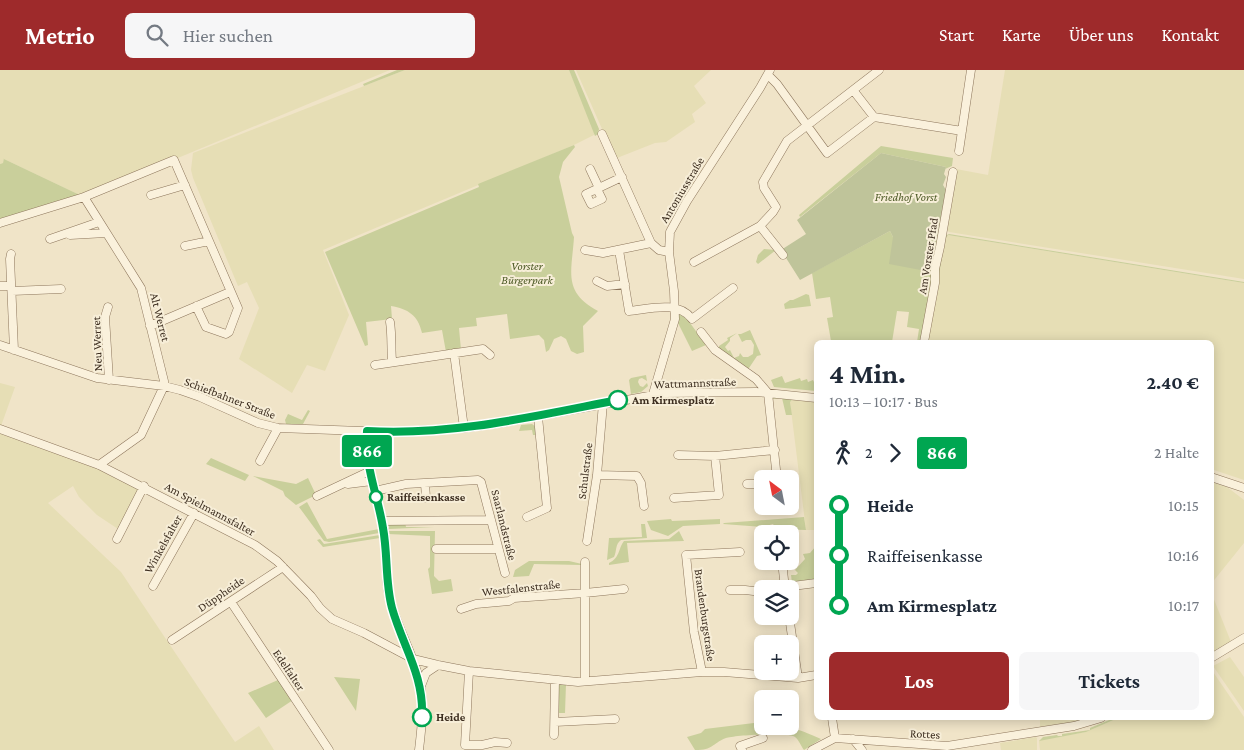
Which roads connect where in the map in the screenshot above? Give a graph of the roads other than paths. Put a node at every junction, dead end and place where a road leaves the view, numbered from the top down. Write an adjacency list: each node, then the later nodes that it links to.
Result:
1 (879, 70): 4 (street)
2 (972, 70): 7 (street)
3 (769, 72): 6 (street); 27 (street, Antoniusstraße)
4 (853, 90): 5 (street); 6 (street)
5 (874, 117): 6 (street); 7 (street)
6 (806, 125): 18 (street)
7 (962, 131): 9 (street)
8 (602, 134): 12 (street)
9 (959, 151)
10 (590, 169): 12 (street)
11 (952, 172): 44 (street, Am Vorster Pfad)
12 (622, 177): 23 (street)
13 (186, 185): 14 (street); 15 (street); 22 (street)
14 (151, 195)
15 (84, 197): 16 (street, Alt Werret); 17 (street)
16 (99, 222): 19 (street, Alt Werret); 20 (street)
17 (0, 223)
18 (760, 226): 29 (street); 30 (street)
19 (106, 233): 20 (street); 42 (street, Alt Werret)
20 (59, 236): 21 (street)
21 (50, 239)
22 (209, 241): 24 (street); 37 (street)
23 (651, 243): 26 (street); 27 (street)
24 (185, 246)
25 (585, 250): 26 (street)
26 (619, 250): 32 (street)
27 (668, 252): 40 (street, Antoniusstraße)
28 (11, 254): 34 (street)
29 (783, 255)
30 (694, 262)
31 (598, 282): 32 (street)
32 (624, 284): 40 (street)
33 (0, 286): 34 (street)
34 (11, 287): 36 (street); 46 (street)
35 (733, 288): 40 (street)
36 (62, 289)
37 (230, 292): 38 (street); 38 (street)
38 (196, 306): 42 (street)
39 (108, 307): 51 (street, Neu Werret)
40 (675, 308): 54 (street, Antoniusstraße)
41 (390, 322): 49 (street)
42 (150, 326): 52 (street, Alt Werret)
43 (701, 332): 53 (street)
44 (924, 340)
45 (0, 345): 46 (street, Schiefbahner Straße)
46 (14, 350): 51 (street, Schiefbahner Straße)
47 (454, 353): 48 (street); 49 (street); 60 (street)
48 (490, 354)
49 (392, 361): 50 (street)
50 (375, 365)
51 (109, 380): 52 (street, Schiefbahner Straße)
52 (164, 386): 59 (street, Schiefbahner Straße); 66 (street)
53 (768, 393): 54 (street, Wattmannstraße); 55 (street, Wattmannstraße); 62 (street)
54 (653, 394): 56 (street, Wattmannstraße)
55 (814, 398)
56 (603, 403): 57 (street, Wattmannstraße); 69 (street, Schulstraße)
57 (538, 417): 60 (street, Wattmannstraße); 84 (street)
58 (0, 428): 66 (street, Am Spielmannsfalter)
59 (278, 428): 61 (street, Schiefbahner Straße); 65 (street, Schiefbahner Straße)
60 (464, 428): 61 (street, Wattmannstraße)
61 (367, 431): 68 (street)
62 (775, 450): 64 (street); 67 (street)
63 (678, 455): 64 (street)
64 (715, 456): 81 (street)
65 (260, 461)
66 (99, 464): 76 (street, Am Spielmannsfalter)
67 (776, 470)
68 (370, 471): 71 (street); 73 (street)
69 (597, 475): 82 (street); 88 (street, Schulstraße)
70 (1214, 478): 77 (street)
71 (372, 481): 73 (street); 78 (street)
72 (426, 483): 78 (street); 80 (street); 85 (street, Saarlandstraße)
73 (341, 484): 79 (street)
74 (747, 484): 75 (street)
75 (754, 484)
76 (144, 486): 83 (street, Am Spielmannsfalter); 87 (street)
77 (1244, 488)
78 (375, 491): 86 (street)
79 (317, 496)
80 (426, 498)
81 (674, 498)
82 (644, 506)
83 (194, 513): 93 (street, Am Spielmannsfalter); 96 (street, Winkelsfalter)
84 (527, 517)
85 (491, 520): 86 (street); 90 (street, Saarlandstraße)
86 (382, 521): 104 (street)
87 (117, 539)
88 (587, 540)
89 (436, 549): 90 (street)
90 (498, 549): 94 (street, Saarlandstraße)
91 (740, 552): 112 (street, Brandenburgstraße)
92 (585, 562): 101 (street)
93 (283, 567): 102 (street, Düppheide); 107 (street, Am Spielmannsfalter)
94 (505, 573)
95 (814, 583): 97 (street)
96 (153, 586)
97 (799, 586)
98 (624, 589): 101 (street, Westfalenstraße)
99 (730, 590): 100 (street)
100 (754, 591)
101 (585, 593): 103 (street, Westfalenstraße); 117 (street)
102 (230, 602): 106 (street, Düppheide); 128 (street, Edelfalter)
103 (461, 608)
104 (401, 632): 107 (street); 109 (street)
105 (1244, 638): 108 (street)
106 (172, 640)
107 (387, 645): 109 (street, Am Spielmannsfalter)
108 (1214, 656)
109 (413, 659): 110 (street); 118 (street)
110 (438, 665): 111 (street); 118 (street)
111 (469, 671): 116 (street); 127 (street)
112 (702, 672): 113 (street); 117 (street)
113 (754, 674)
114 (814, 675): 115 (street)
115 (799, 678)
116 (555, 680): 117 (street); 122 (street)
117 (585, 681)
118 (421, 686): 129 (street)
119 (614, 719): 122 (street)
120 (832, 720): 125 (street)
121 (1094, 720): 126 (street, Rottes)
122 (555, 722): 123 (street)
123 (554, 736)
124 (763, 738): 130 (street)
125 (834, 738): 126 (street, Rottes); 131 (street)
126 (853, 739): 132 (street)
127 (507, 742)
128 (329, 750)
129 (420, 750)
130 (742, 750)
131 (812, 750)
132 (862, 750)

